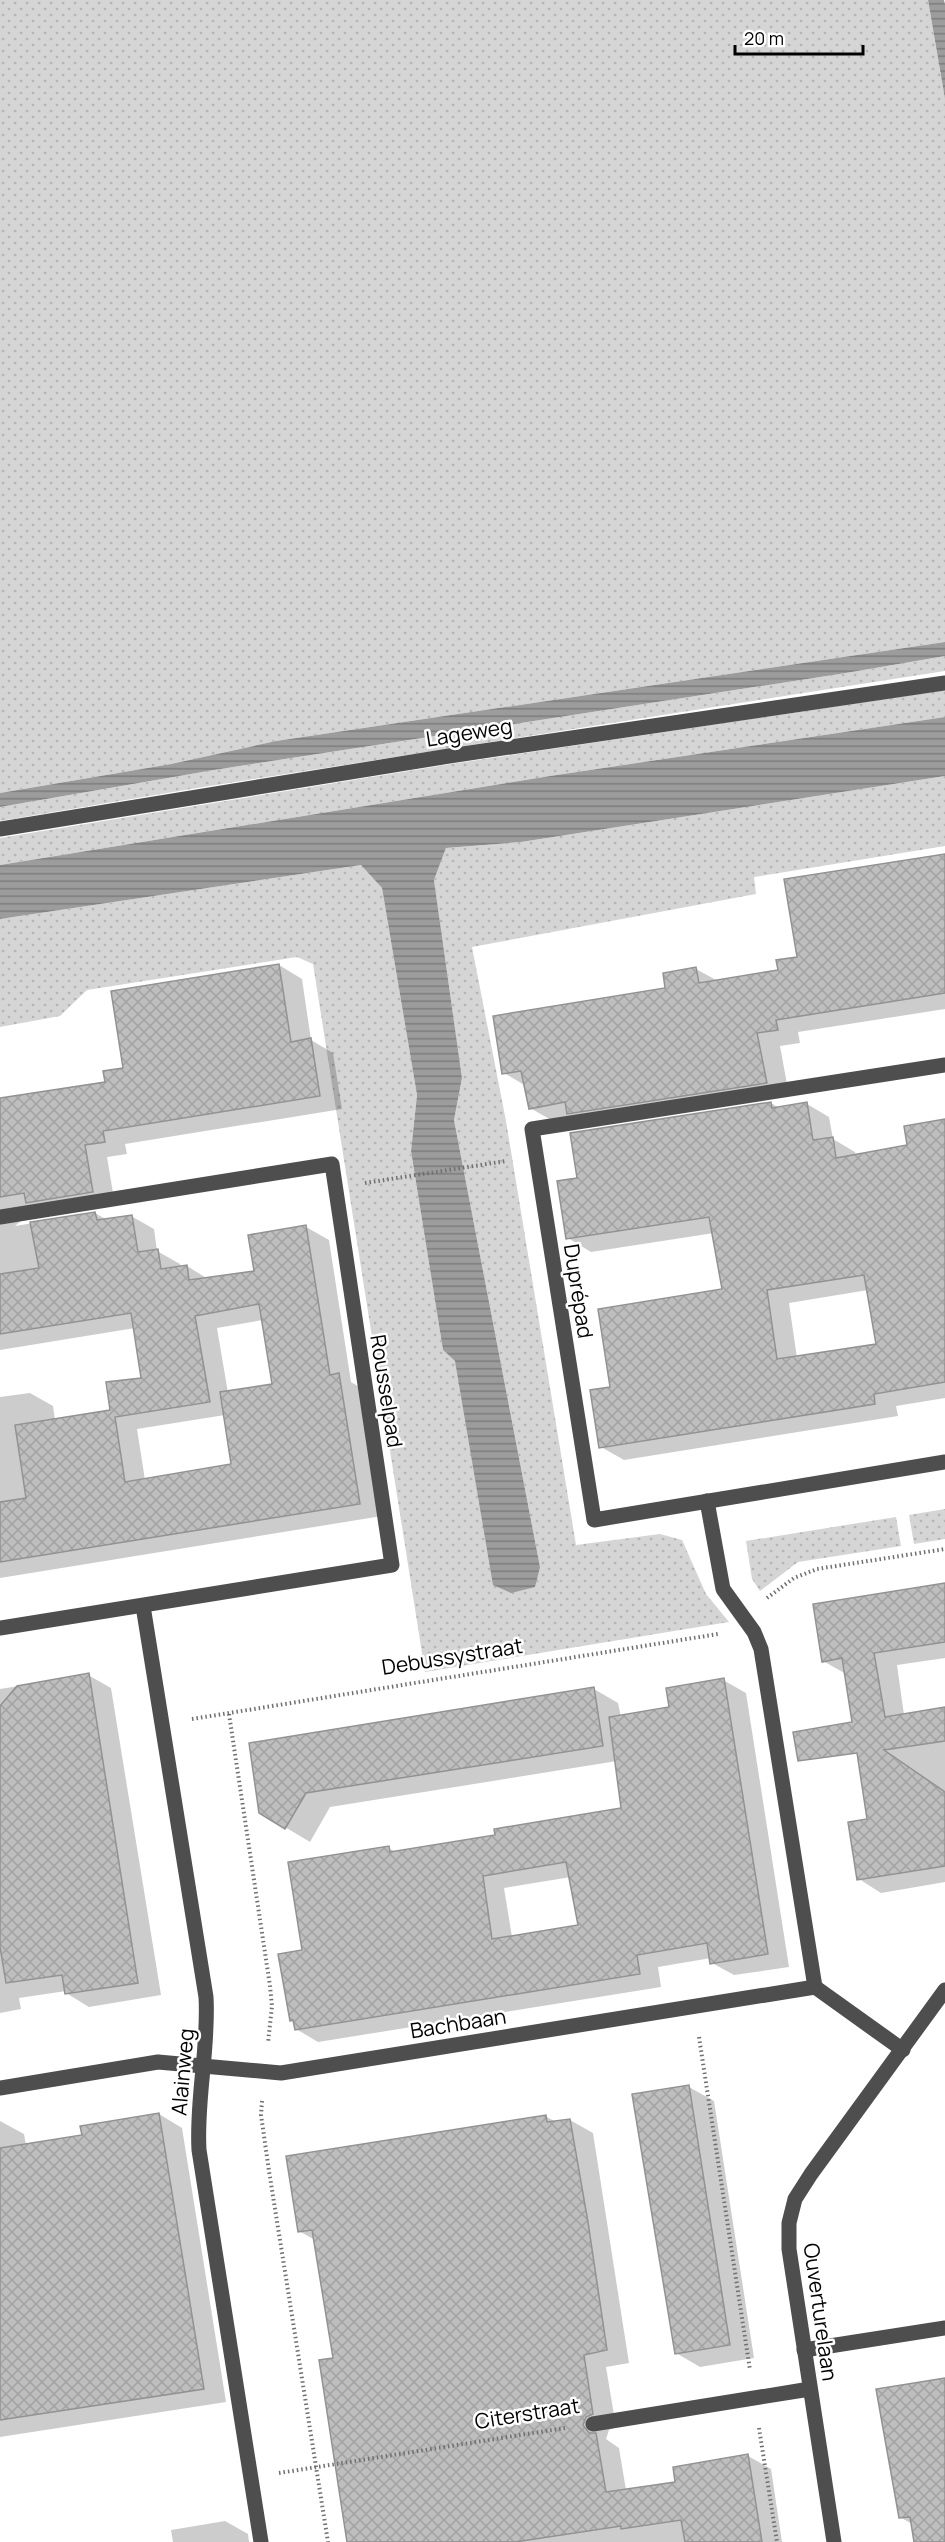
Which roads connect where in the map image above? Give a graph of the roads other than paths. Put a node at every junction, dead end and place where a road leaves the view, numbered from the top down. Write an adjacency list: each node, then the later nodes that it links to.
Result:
1 (945, 683): 2 (street, Lageweg)
2 (0, 829)
3 (945, 1065): 6 (street, Duprépad)
4 (0, 1216): 7 (street, Rousselpad)
5 (945, 1462): 6 (street, Duprépad)
6 (707, 1501): 9 (street)
7 (142, 1606): 8 (street, Rousselpad); 12 (street, Alainweg)
8 (0, 1628)
9 (815, 1987): 11 (street); 12 (street, Bachbaan)
10 (945, 1990): 11 (street, Ouverturelaan)
11 (903, 2050): 15 (street, Ouverturelaan)
12 (204, 2066): 13 (street, Bachbaan); 18 (street, Alainweg)
13 (0, 2088)
14 (945, 2328): 15 (street)
15 (804, 2350): 16 (street, Ouverturelaan)
16 (810, 2389): 17 (street, Citerstraat); 19 (street, Ouverturelaan)
17 (593, 2424)
18 (261, 2542)
19 (834, 2542)

